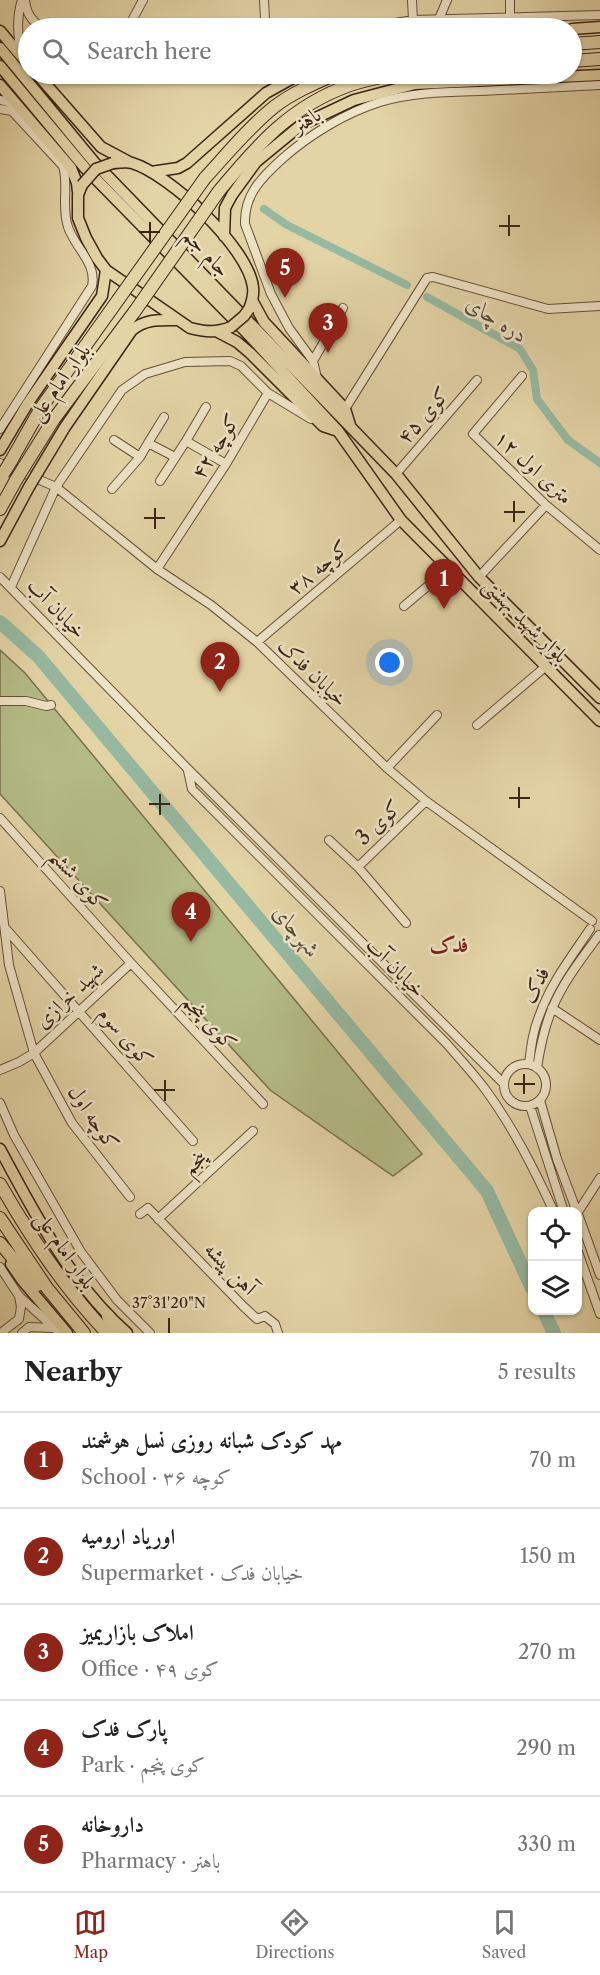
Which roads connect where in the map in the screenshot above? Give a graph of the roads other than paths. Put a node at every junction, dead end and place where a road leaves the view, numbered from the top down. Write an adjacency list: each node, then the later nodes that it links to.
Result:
1 (24, 0): 8 (street); 9 (street)
2 (143, 0): 10 (street)
3 (264, 0): 11 (street)
4 (412, 0): 12 (street)
5 (447, 0): 13 (street)
6 (510, 0): 14 (street)
7 (600, 15): 14 (street)
8 (18, 18)
9 (31, 18)
10 (133, 18)
11 (265, 18)
12 (413, 18)
13 (440, 18)
14 (510, 18)
15 (600, 27): 16 (main road)
16 (582, 28)
17 (0, 31): 21 (main road)
18 (600, 42): 19 (highway)
19 (582, 43)
20 (0, 48): 25 (main road, جام جم)
21 (18, 51)
22 (600, 59): 23 (highway)
23 (582, 60)
24 (0, 66): 60 (main road, جام جم)
25 (18, 70)
26 (600, 75): 27 (main road)
27 (582, 76)
28 (30, 84): 58 (main road, جام جم)
29 (46, 84): 39 (main road)
30 (282, 84): 40 (main road)
31 (311, 84): 68 (highway, بلوار امام علی, bridge)
32 (355, 84): 74 (highway, بلوار امام علی, bridge)
33 (416, 84): 42 (main road)
34 (0, 85): 37 (main road)
35 (600, 85): 49 (street, باهنر)
36 (0, 100): 37 (street)
37 (21, 108): 41 (main road)
38 (0, 109): 59 (street)
39 (129, 162): 40 (main road); 41 (main road, bridge)
40 (151, 172): 42 (main road)
41 (80, 190): 43 (main road)
42 (224, 236): 44 (main road)
43 (106, 270): 47 (main road); 64 (main road)
44 (251, 305): 48 (main road, bridge); 51 (main road)
45 (600, 306): 55 (street)
46 (343, 308): 49 (street)
47 (176, 320): 48 (main road); 76 (main road, bridge)
48 (218, 332): 57 (main road)
49 (313, 361): 51 (street, باهنر)
50 (522, 376): 73 (street, ۱۲ متری اول)
51 (318, 380): 55 (main road)
52 (477, 380): 69 (street, کوی ۴۵)
53 (268, 393): 57 (street); 67 (street, کوچه ۴۲); 71 (street)
54 (206, 407): 62 (street)
55 (345, 409): 58 (main road)
56 (164, 417): 63 (street)
57 (323, 426): 60 (main road)
58 (351, 428): 69 (main road, جام جم)
59 (0, 429)
60 (338, 431): 75 (main road, بلوار شهید بهشتی)
61 (114, 440): 65 (street)
62 (186, 441): 66 (street); 67 (street)
63 (148, 443): 65 (street); 66 (street)
64 (0, 450)
65 (140, 457): 72 (street)
66 (175, 457): 70 (street)
67 (226, 464): 78 (street, کوچه ۴۲)
68 (4, 470): 71 (street, خیابان فدک)
69 (396, 474): 81 (main road, بلوار شهید بهشتی)
70 (160, 481)
71 (56, 487): 78 (street, خیابان فدک); 82 (street)
72 (112, 489)
73 (546, 505): 77 (street, ۱۲ متری اول); 81 (street)
74 (0, 509)
75 (401, 520): 79 (main road, بلوار شهید بهشتی); 84 (street, کوچه ۳۸)
76 (0, 541)
77 (600, 550)
78 (157, 569): 84 (street, خیابان فدک)
79 (448, 569): 83 (street); 85 (main road, بلوار شهید بهشتی)
80 (0, 577): 82 (street, خیابان آب)
81 (479, 577): 86 (main road, بلوار شهید بهشتی)
82 (11, 587): 93 (street, خیابان آب)
83 (404, 606)
84 (257, 642): 92 (street, خیابان فدک)
85 (545, 667): 90 (main road, بلوار شهید بهشتی); 91 (street)
86 (600, 698)
87 (0, 701): 88 (street)
88 (51, 705)
89 (437, 715): 92 (street)
90 (600, 721)
91 (477, 724)
92 (387, 768): 94 (street, خیابان فدک)
93 (188, 769): 111 (street, خیابان آب); 122 (street, خیابان آب)
94 (426, 801): 97 (street, کوی 3); 100 (street, خیابان فدک)
95 (0, 818): 103 (street, کوی ششم)
96 (329, 840): 97 (street)
97 (358, 867): 99 (street, کوی 3)
98 (0, 891): 101 (street, کوچه اول)
99 (406, 923)
100 (594, 923): 102 (street, خیابان فدک); 108 (street, فدک)
101 (6, 929): 105 (street, کوی سوم); 107 (street, کوچه اول)
102 (600, 934): 104 (street, فدک)
103 (131, 963): 105 (street, شهید خرازی); 114 (street, کوی پنجم)
104 (552, 1008): 106 (street); 109 (street, فدک)
105 (79, 1010): 107 (street, شهید خرازی); 117 (street, کوی سوم)
106 (600, 1040)
107 (34, 1053): 110 (street, شهید خرازی); 121 (street, کوچه اول)
108 (528, 1065): 109 (street); 111 (street)
109 (537, 1068): 112 (street)
110 (0, 1070)
111 (504, 1084): 115 (street)
112 (540, 1100): 115 (street); 124 (street)
113 (0, 1103): 144 (street)
114 (263, 1104)
115 (530, 1106): 123 (street)
116 (253, 1131): 128 (street, پنجم)
117 (193, 1141)
118 (0, 1149): 136 (main road)
119 (600, 1178): 125 (street)
120 (0, 1184): 141 (highway, بلوار امام علی)
121 (130, 1197)
122 (551, 1207)
123 (562, 1207)
124 (575, 1207)
125 (580, 1207)
126 (140, 1214): 128 (street)
127 (0, 1218): 137 (highway, بلوار امام علی)
128 (158, 1219): 145 (street, آهن پیشه)
129 (582, 1226): 133 (street)
130 (0, 1244): 137 (highway)
131 (581, 1261): 135 (street)
132 (0, 1267): 134 (street)
133 (600, 1275)
134 (19, 1296): 138 (street); 139 (street)
135 (600, 1314)
136 (108, 1316): 142 (highway); 143 (main road)
137 (76, 1330)
138 (56, 1331): 140 (street)
139 (2, 1333)
140 (22, 1333)
141 (107, 1333)
142 (120, 1333)
143 (127, 1333)
144 (150, 1333)
145 (278, 1333)

